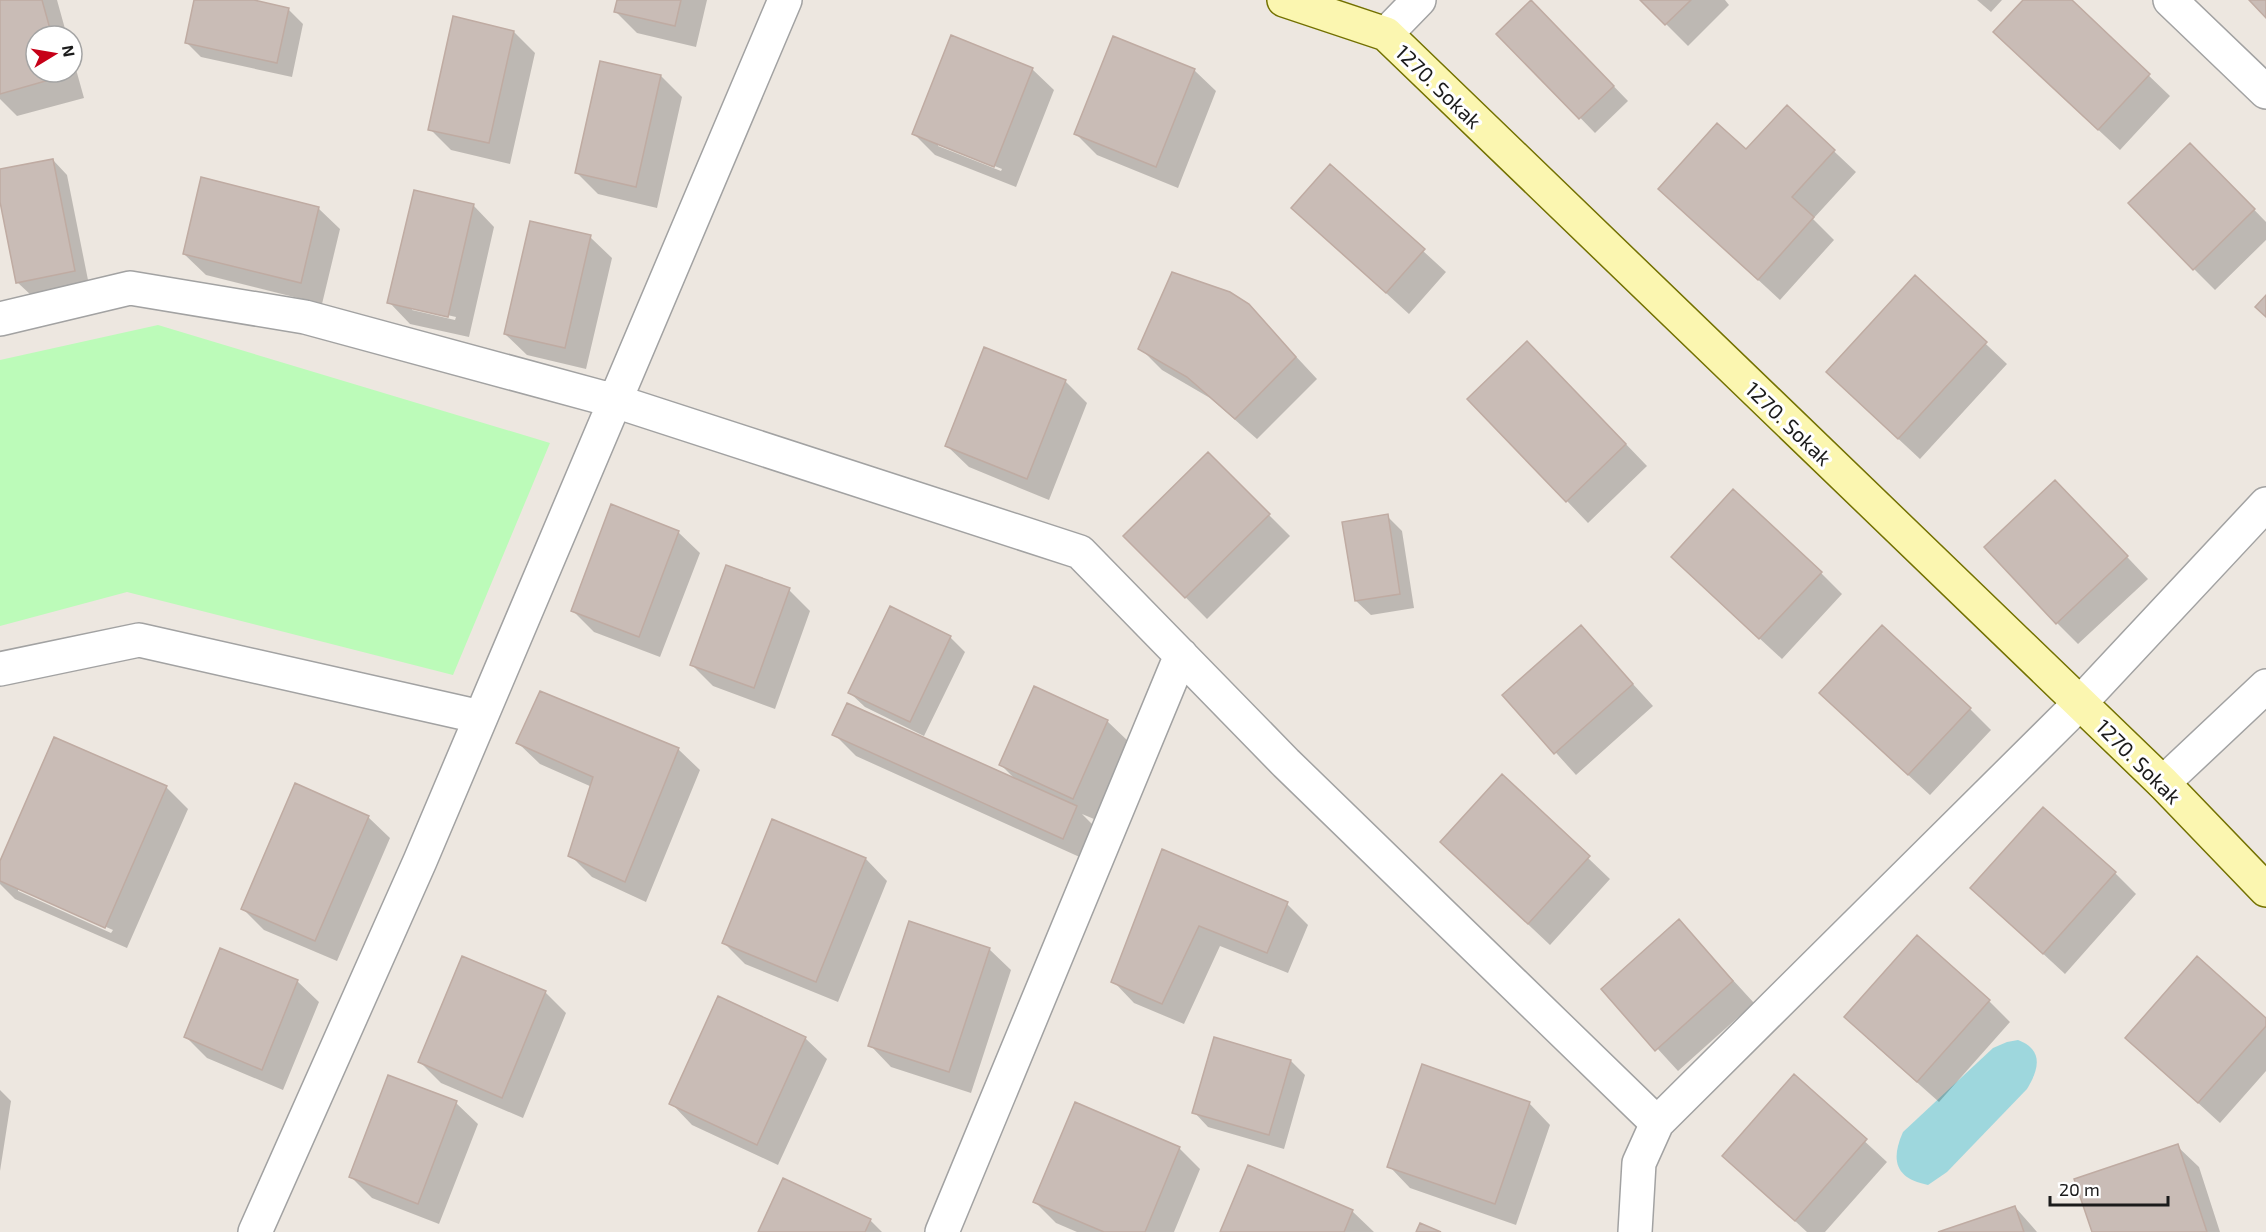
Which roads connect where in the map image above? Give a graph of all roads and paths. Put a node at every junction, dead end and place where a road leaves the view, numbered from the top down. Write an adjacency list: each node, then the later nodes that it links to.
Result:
1 (785, 0): 8 (street)
2 (1284, 0): 5 (street, 1270. Sokak)
3 (1419, 0): 5 (street)
4 (2170, 0): 6 (street)
5 (1386, 34): 13 (street, 1270. Sokak)
6 (2265, 89)
7 (0, 319): 8 (street)
8 (615, 401): 10 (street); 14 (street)
9 (2266, 504): 13 (street)
10 (1180, 655): 17 (street); 19 (street)
11 (0, 669): 14 (street)
12 (2266, 686): 15 (street)
13 (2080, 703): 15 (street, 1270. Sokak); 17 (street)
14 (481, 717): 18 (street)
15 (2163, 783): 16 (street, 1270. Sokak)
16 (2266, 890)
17 (1658, 1123): 20 (street)
18 (255, 1232)
19 (942, 1232)
20 (1635, 1232)

